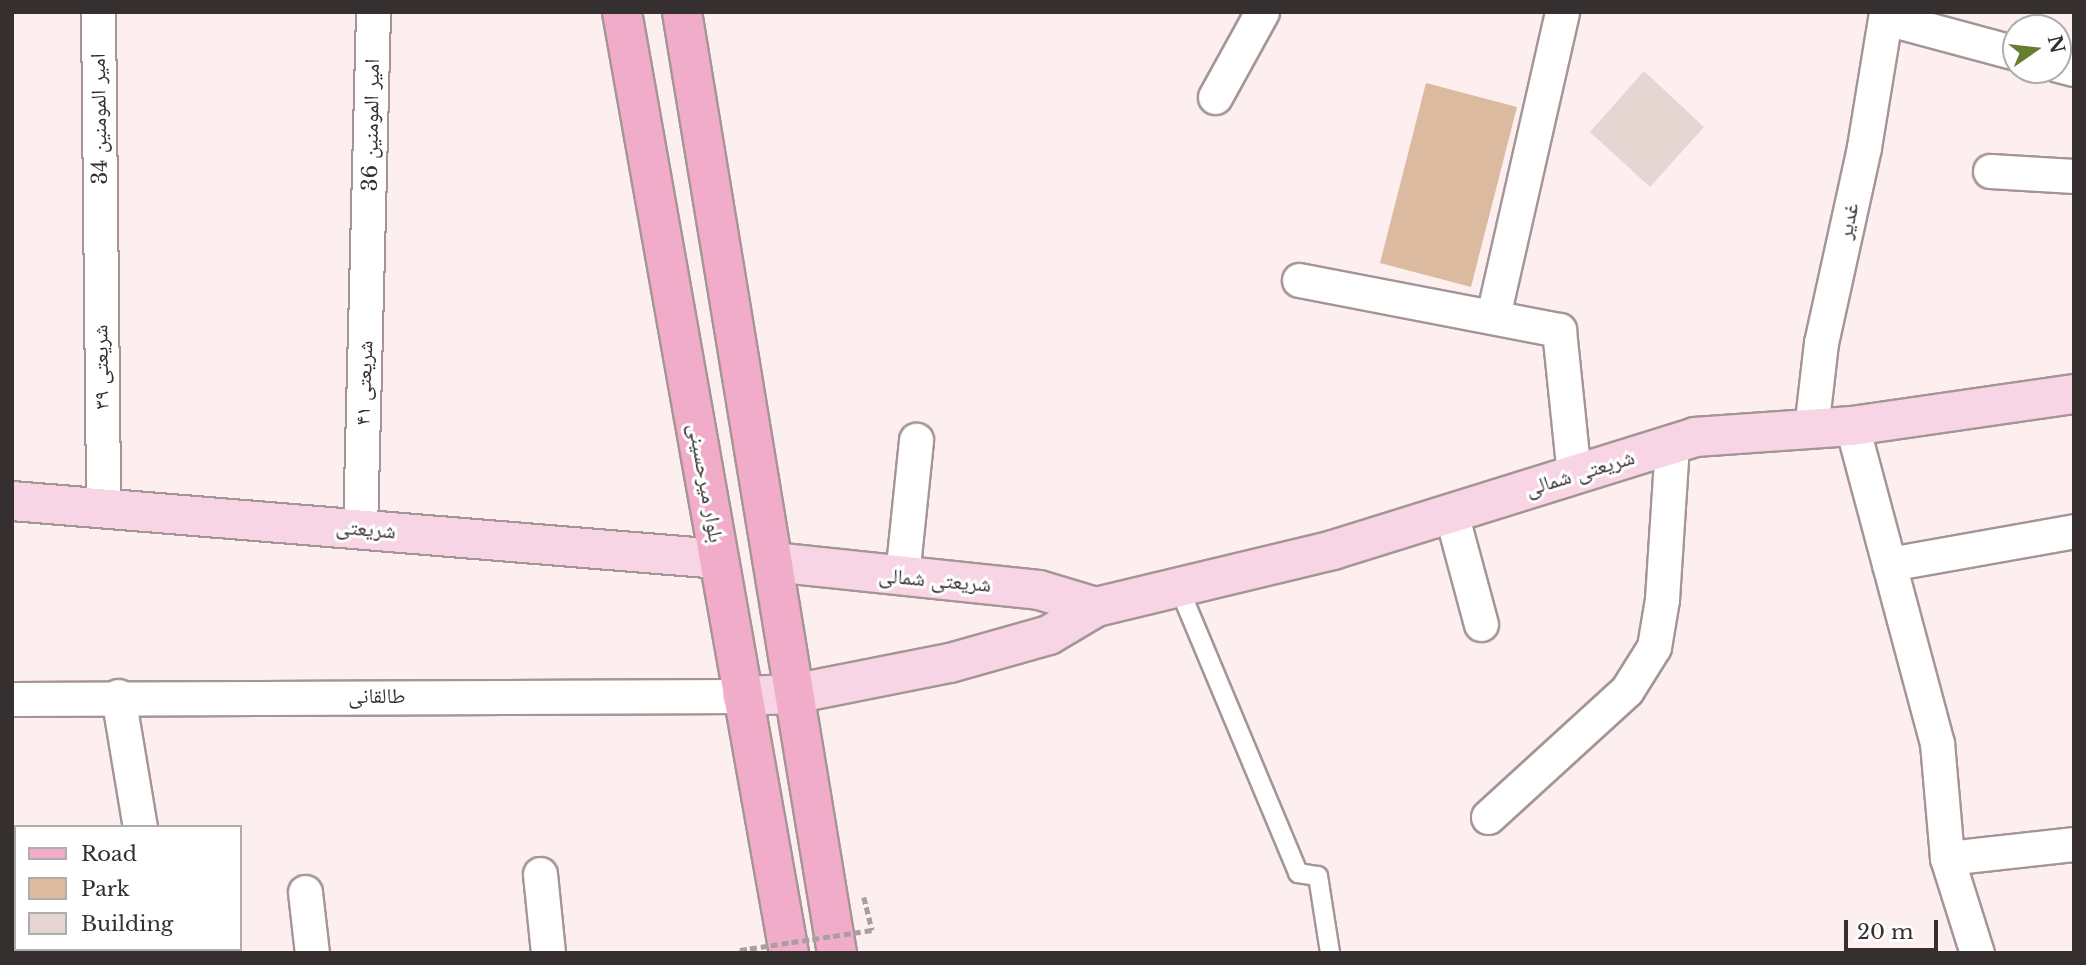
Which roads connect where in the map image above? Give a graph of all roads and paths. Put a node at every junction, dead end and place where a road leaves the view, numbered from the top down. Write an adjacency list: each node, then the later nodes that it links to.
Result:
1 (98, 12): 12 (street, امیر المومنین 34)
2 (373, 12): 13 (street, امیر المومنین 36)
3 (622, 12): 27 (main road, بلوار میرحسینی)
4 (682, 12): 28 (main road)
5 (1262, 12): 9 (street)
6 (1562, 12): 15 (street)
7 (1886, 15): 8 (street); 18 (street, غدیر)
8 (2002, 49)
9 (1214, 97)
10 (1990, 171): 11 (street)
11 (2074, 176)
12 (100, 226): 23 (street, شریعتی ۳۹)
13 (368, 238): 25 (street, شریعتی ۴۱)
14 (1299, 281): 15 (street)
15 (1493, 316): 21 (street)
16 (2074, 394): 17 (street, شریعتی شمالی)
17 (1852, 426): 18 (street, شریعتی شمالی); 29 (street)
18 (1811, 429): 20 (street, شریعتی شمالی)
19 (916, 440): 30 (street)
20 (1672, 444): 21 (street, شریعتی شمالی); 40 (street)
21 (1574, 475): 24 (street, شریعتی شمالی)
22 (12, 501): 23 (street, شریعتی)
23 (103, 508): 25 (street, شریعتی)
24 (1451, 513): 31 (street, شریعتی شمالی); 33 (street)
25 (360, 529): 27 (street, شریعتی)
26 (2074, 531): 29 (street)
27 (719, 559): 36 (main road, بلوار میرحسینی)
28 (773, 562): 30 (street, شریعتی شمالی); 34 (main road)
29 (1889, 564): 43 (street)
30 (902, 576): 32 (street, شریعتی شمالی)
31 (1179, 588): 32 (street, شریعتی شمالی); 54 (lane)
32 (1096, 607): 34 (street, شریعتی شمالی)
33 (1481, 624)
34 (793, 694): 36 (street, شریعتی شمالی); 38 (main road)
35 (118, 696): 36 (street, طالقانی); 37 (street, طالقانی); 41 (street)
36 (742, 696): 39 (main road, بلوار میرحسینی)
37 (12, 699)
38 (811, 800): 52 (main road); 53 (main road)
39 (763, 811): 50 (main road, بلوار میرحسینی); 51 (main road)
40 (1488, 817)
41 (140, 825)
42 (2074, 844): 43 (street)
43 (1947, 858): 55 (street)
44 (540, 874): 49 (street)
45 (305, 891): 48 (street)
46 (867, 896): 47 (path, bridge)
47 (741, 951)
48 (312, 953)
49 (548, 953)
50 (789, 953)
51 (804, 953)
52 (823, 953)
53 (837, 953)
54 (1330, 953)
55 (1977, 953)

